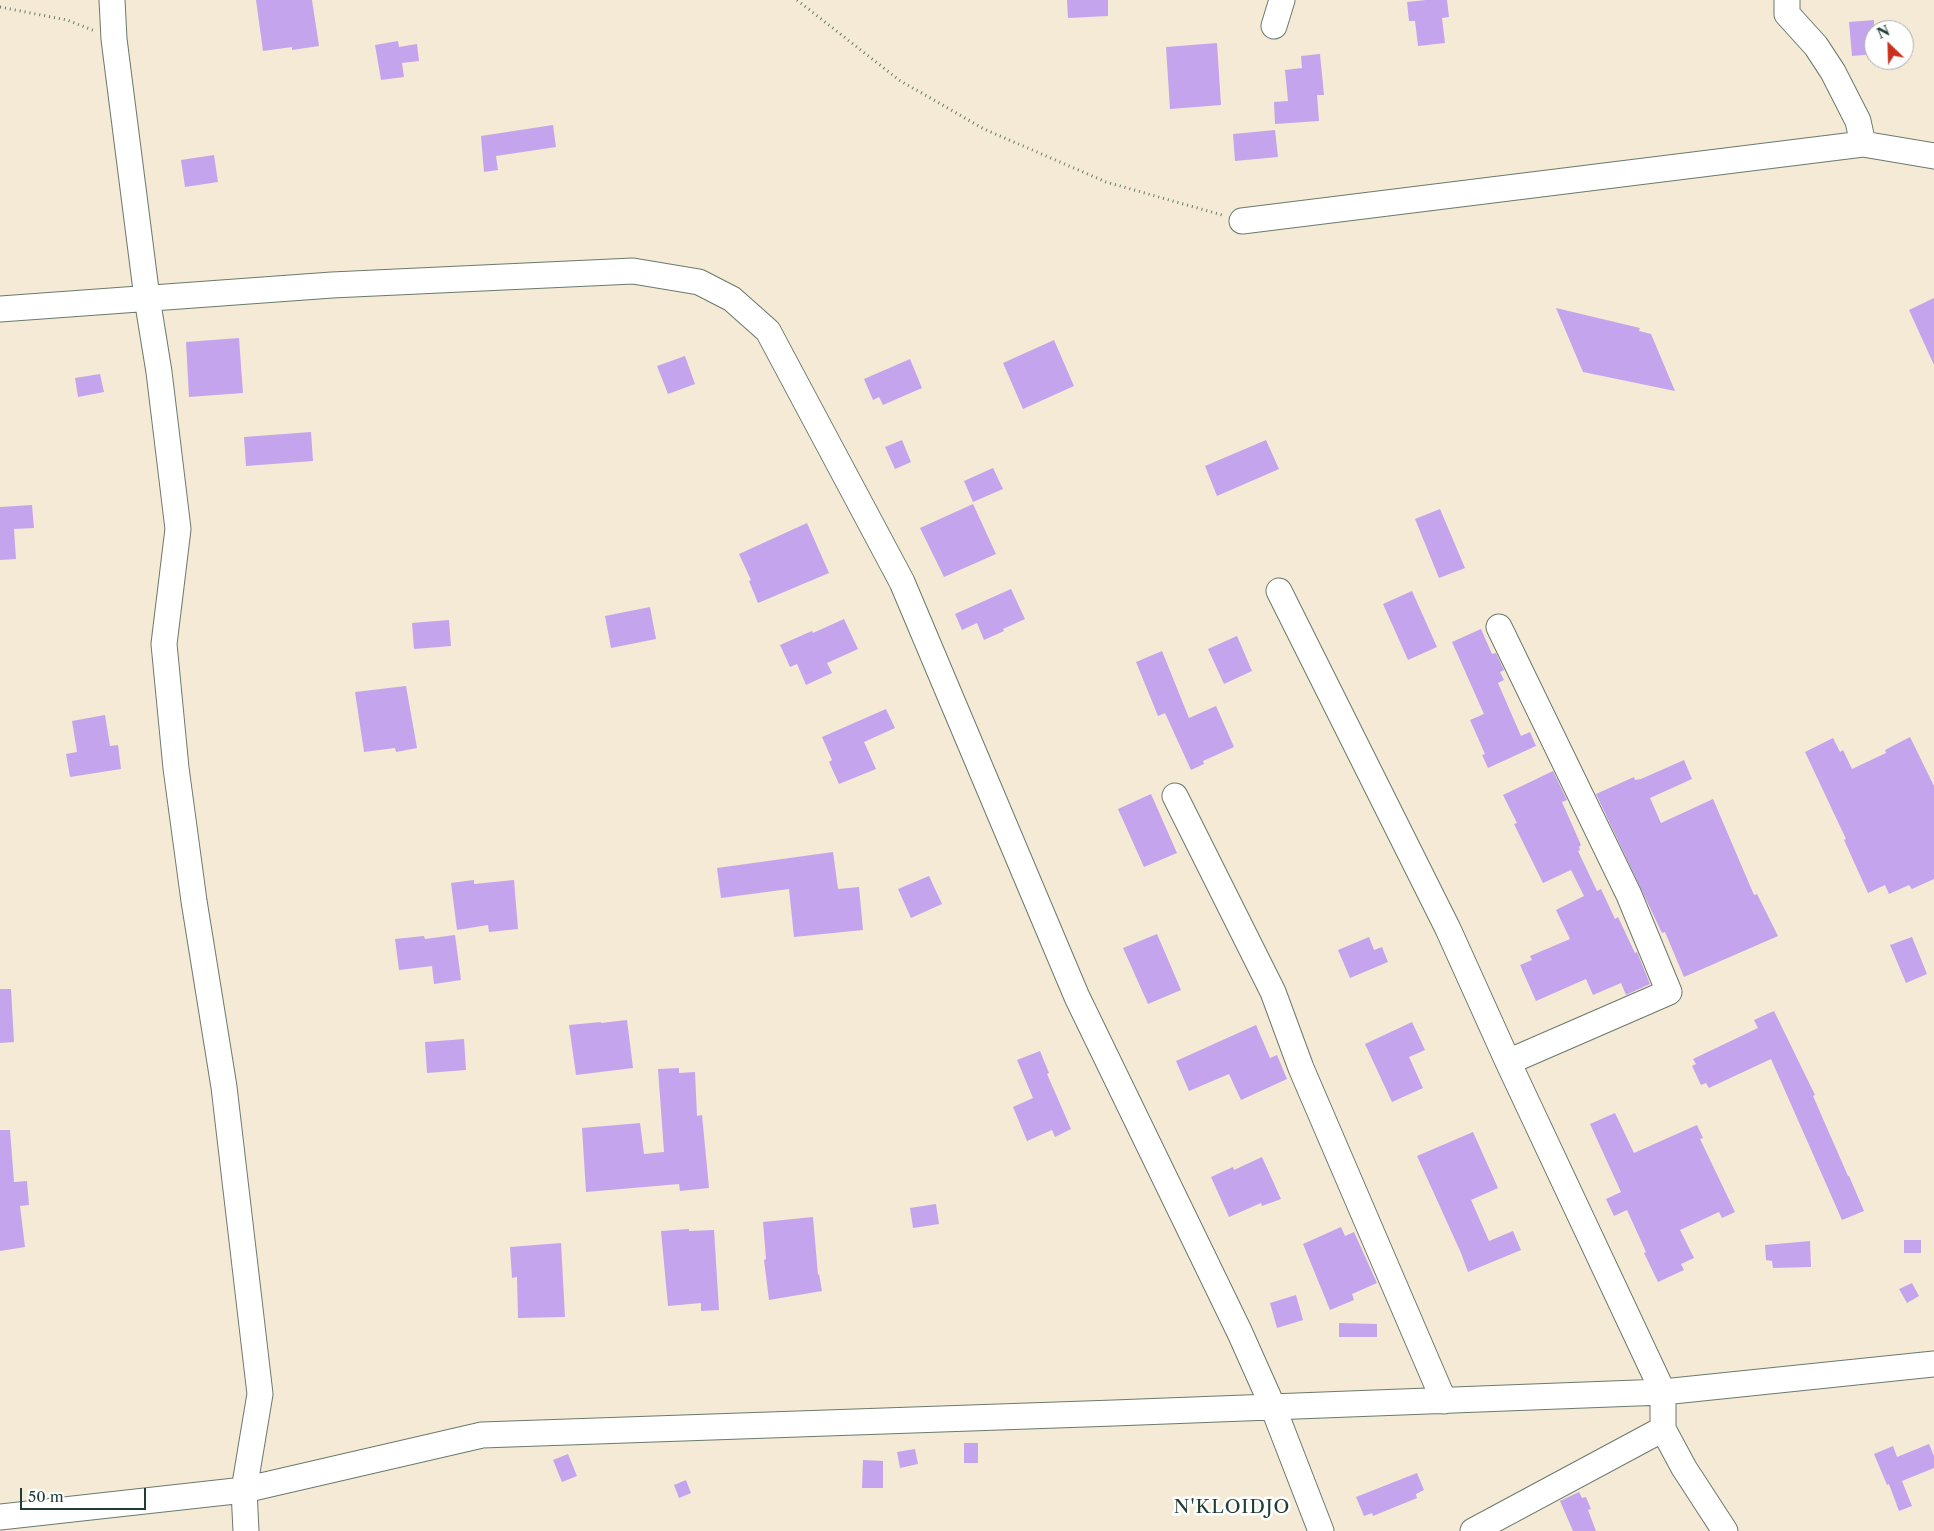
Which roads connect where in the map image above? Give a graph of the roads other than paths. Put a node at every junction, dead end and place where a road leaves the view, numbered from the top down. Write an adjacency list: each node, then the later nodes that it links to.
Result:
1 (112, 0): 8 (street)
2 (1282, 0): 4 (street)
3 (1787, 0): 5 (street)
4 (1274, 26)
5 (1863, 144): 6 (street); 7 (street)
6 (1934, 156)
7 (1242, 220)
8 (147, 298): 9 (street); 17 (street); 19 (street)
9 (0, 309)
10 (1279, 591): 13 (street)
11 (1499, 627): 13 (street)
12 (1175, 796): 16 (street)
13 (1508, 1062): 15 (street)
14 (1934, 1364): 15 (street)
15 (1664, 1392): 16 (street); 18 (street)
16 (1444, 1401): 17 (street)
17 (1273, 1408): 19 (street); 22 (street)
18 (1663, 1429): 23 (street); 24 (street)
19 (244, 1490): 20 (street); 21 (street)
20 (0, 1517)
21 (246, 1531)
22 (1321, 1531)
23 (1473, 1531)
24 (1725, 1531)

